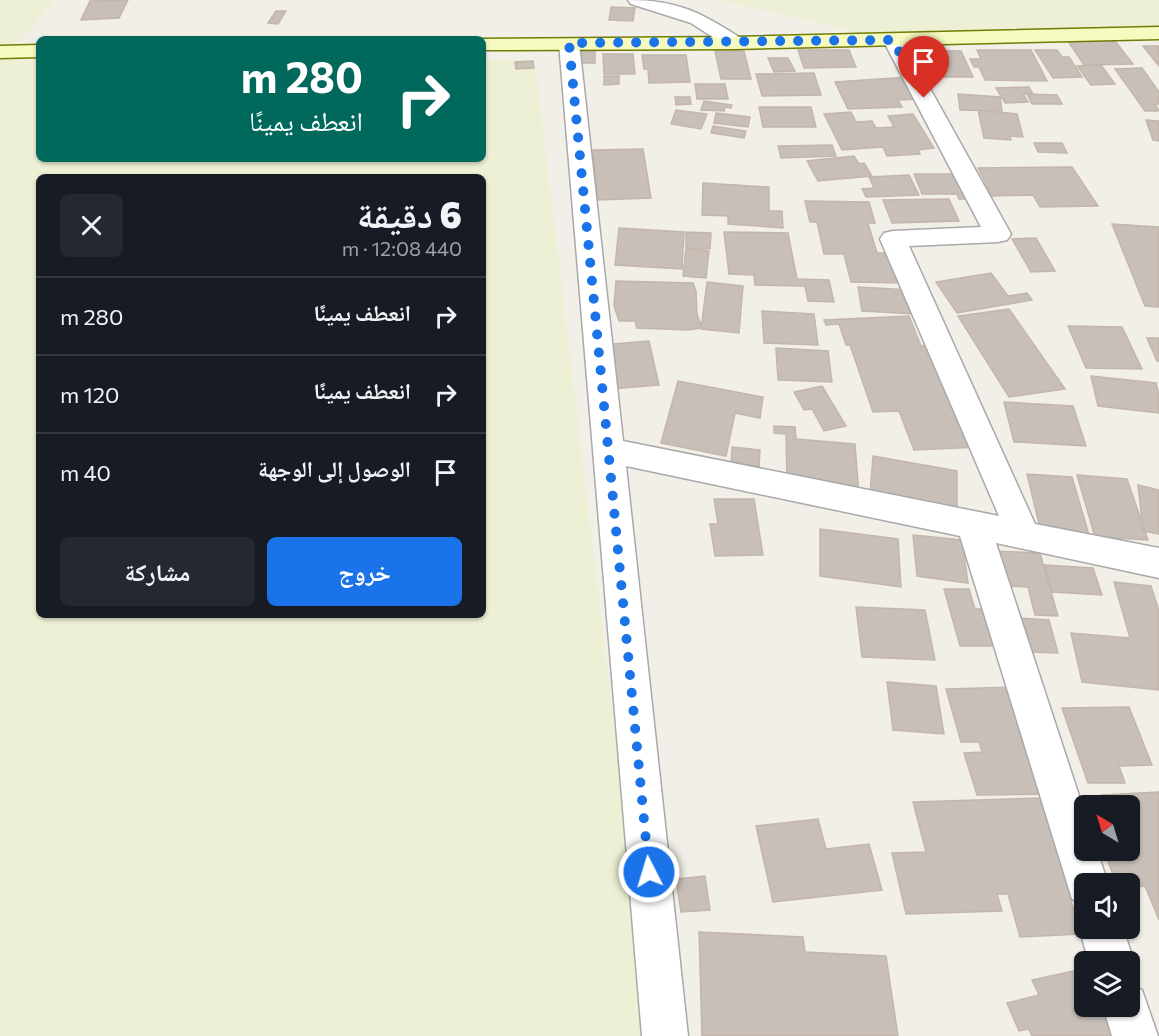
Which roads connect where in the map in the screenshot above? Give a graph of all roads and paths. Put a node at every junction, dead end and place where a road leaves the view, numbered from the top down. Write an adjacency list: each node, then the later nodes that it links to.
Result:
1 (638, 0): 5 (street)
2 (1159, 33): 3 (main road)
3 (893, 40): 5 (main road); 11 (street)
4 (569, 43): 5 (main road); 6 (main road); 9 (street)
5 (735, 43)
6 (486, 44)
7 (36, 51): 8 (main road)
8 (3, 54)
9 (609, 450): 10 (street); 15 (street)
10 (974, 526): 11 (street); 13 (street)
11 (1024, 536): 12 (street)
12 (1159, 563)
13 (1084, 873)
14 (1129, 1017): 16 (street)
15 (665, 1036)
16 (1135, 1036)

